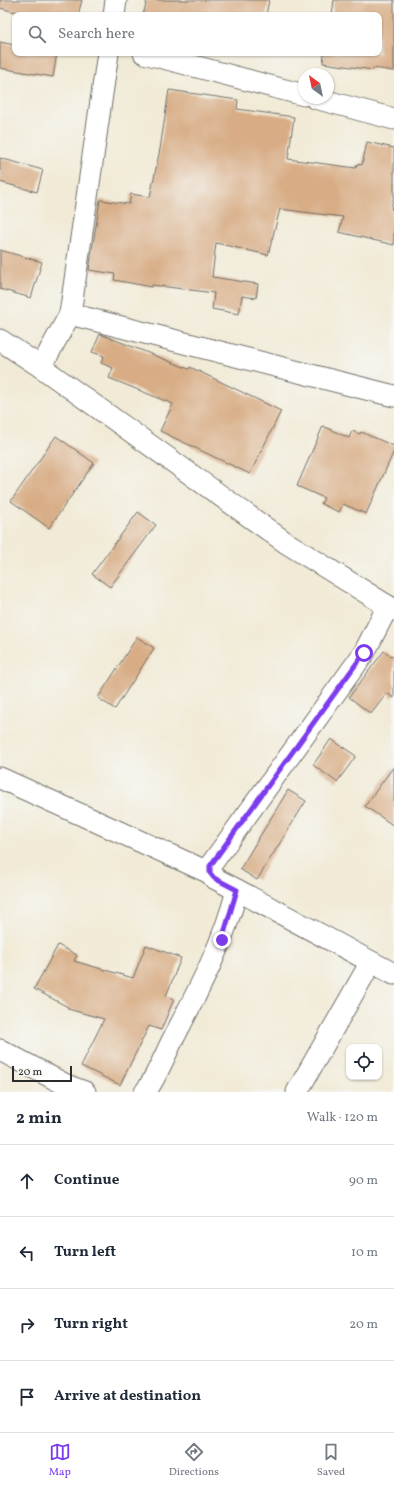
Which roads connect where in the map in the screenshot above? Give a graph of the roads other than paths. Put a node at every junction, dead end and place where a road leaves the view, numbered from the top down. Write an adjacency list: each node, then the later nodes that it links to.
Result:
1 (116, 0): 2 (street)
2 (114, 12)
3 (108, 56): 8 (street)
4 (155, 56): 5 (street)
5 (298, 93)
6 (334, 103): 7 (street)
7 (394, 119)
8 (70, 314): 10 (street); 11 (street)
9 (0, 340): 10 (street)
10 (41, 367): 12 (street)
11 (394, 396)
12 (391, 608): 14 (street)
13 (0, 778): 14 (street)
14 (210, 873): 15 (street)
15 (237, 890): 16 (street); 20 (street)
16 (371, 962): 17 (street); 21 (street)
17 (394, 974)
18 (0, 1050): 19 (street)
19 (85, 1092)
20 (145, 1092)
21 (297, 1092)

